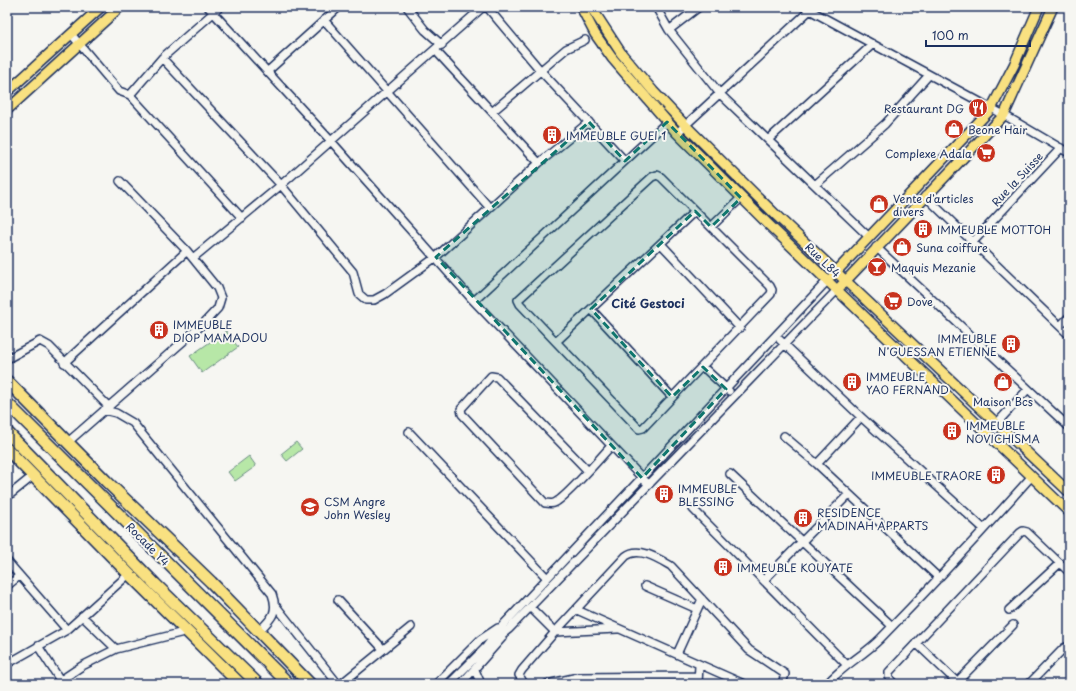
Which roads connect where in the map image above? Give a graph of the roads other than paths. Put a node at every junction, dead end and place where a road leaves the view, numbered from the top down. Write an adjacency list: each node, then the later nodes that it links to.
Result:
1 (101, 7): 18 (main road)
2 (120, 7): 21 (main road)
3 (220, 7): 15 (street)
4 (339, 7): 16 (street)
5 (406, 7): 22 (street)
6 (483, 7): 22 (street)
7 (487, 7): 25 (street)
8 (581, 7): 37 (main road, Rue L84)
9 (591, 7): 38 (main road, Rue L84)
10 (656, 7): 17 (street)
11 (699, 7): 17 (street)
12 (1039, 7): 32 (main road)
13 (1053, 7): 35 (main road)
14 (807, 9): 20 (street); 30 (street)
15 (211, 10): 24 (street); 26 (street)
16 (324, 20): 26 (street); 29 (street)
17 (669, 30): 30 (street)
18 (71, 34): 21 (street); 28 (main road)
19 (585, 40): 25 (street)
20 (873, 44): 27 (street); 40 (street)
21 (79, 45): 31 (street); 33 (main road)
22 (442, 45): 23 (street)
23 (435, 50): 29 (street); 34 (street)
24 (162, 58): 31 (street); 48 (street)
25 (540, 70): 34 (street); 36 (street)
26 (268, 71): 41 (street)
27 (929, 75): 32 (street); 47 (street)
28 (7, 92)
29 (388, 93): 41 (street); 51 (street)
30 (720, 94): 38 (street); 40 (street)
31 (130, 95): 53 (street)
32 (991, 109): 35 (street); 55 (main road)
33 (7, 110)
34 (492, 112): 45 (street)
35 (1004, 115): 42 (street); 49 (main road)
36 (589, 122): 44 (street); 45 (street)
37 (667, 122): 39 (main road, Rue L84); 44 (street)
38 (685, 125): 39 (street); 62 (main road, Rue L84)
39 (677, 133): 50 (main road, Rue L84)
40 (769, 139): 47 (street)
41 (332, 141): 48 (street); 60 (street)
42 (1061, 148): 43 (street); 56 (street, Rue la Suisse)
43 (1069, 153)
44 (625, 161): 66 (street)
45 (539, 163): 51 (street)
46 (120, 181): 59 (street)
47 (815, 185): 55 (street)
48 (282, 186): 53 (street); 60 (street)
49 (925, 196): 56 (street); 58 (main road)
50 (741, 198): 54 (street); 63 (main road, Rue L84)
51 (489, 207): 60 (street)
52 (695, 211): 54 (street); 57 (street); 73 (street)
53 (242, 218): 61 (street)
54 (711, 228): 70 (street)
55 (868, 236): 62 (main road)
56 (972, 243): 69 (street)
57 (662, 244): 67 (street); 70 (street)
58 (876, 248): 64 (main road); 80 (street)
59 (187, 251): 61 (street); 76 (street)
60 (436, 257): 66 (street)
61 (193, 258): 84 (street)
62 (836, 271): 63 (main road); 64 (main road, Rue L84)
63 (828, 280): 65 (main road, Rue L84); 72 (street)
64 (846, 280): 65 (main road); 86 (main road, Rue L84)
65 (837, 290): 74 (street); 98 (main road, Rue L84)
66 (474, 301): 92 (street)
67 (592, 309): 73 (street); 82 (street)
68 (1069, 317): 69 (street)
69 (1060, 326): 71 (street)
70 (740, 328): 77 (street)
71 (1069, 335)
72 (776, 336): 74 (street); 79 (street)
73 (557, 342): 82 (street)
74 (784, 343): 81 (street); 85 (street)
75 (7, 359): 76 (street)
76 (64, 363): 84 (street)
77 (703, 366): 79 (street); 82 (street)
78 (7, 381): 91 (highway)
79 (726, 389): 81 (street); 99 (street)
80 (1028, 389): 86 (street); 87 (street)
81 (733, 396): 101 (street)
82 (672, 397)
83 (7, 403): 152 (highway, Rocade Y4)
84 (107, 408): 91 (street); 122 (street)
85 (861, 417): 94 (street); 108 (street)
86 (996, 423): 100 (main road, Rue L84)
87 (1069, 427)
88 (7, 432): 151 (highway, Rocade Y4)
89 (409, 432): 115 (street)
90 (784, 436): 94 (street)
91 (68, 442): 135 (highway)
92 (611, 446): 95 (street); 99 (street)
93 (7, 449): 97 (highway)
94 (817, 464): 104 (street)
95 (588, 471): 95 (street)
96 (730, 474): 109 (street)
97 (33, 476): 105 (street); 113 (highway)
98 (1032, 477): 102 (main road, Rue L84); 108 (street)
99 (642, 478): 101 (street); 115 (street)
100 (1057, 481): 102 (main road); 103 (main road, Rue L84)
101 (648, 484): 123 (street)
102 (1047, 492): 107 (main road, Rue L84)
103 (1069, 492)
104 (849, 494): 109 (street); 116 (street)
105 (7, 497)
106 (692, 509): 117 (street)
107 (1069, 512)
108 (984, 529): 116 (street)
109 (803, 541): 117 (street); 129 (street)
110 (7, 561): 114 (street)
111 (1060, 563): 112 (street); 126 (street); 137 (street)
112 (1069, 572)
113 (129, 574): 127 (street); 134 (highway)
114 (19, 576): 118 (street); 133 (street)
115 (547, 578): 131 (street)
116 (939, 578): 129 (street)
117 (764, 580): 145 (street)
118 (7, 586)
119 (645, 586): 124 (street)
120 (702, 599): 124 (street); 125 (street); 163 (street)
121 (338, 600): 141 (street)
122 (276, 606): 135 (street); 154 (street)
123 (530, 607): 131 (street); 136 (street)
124 (697, 609): 142 (street)
125 (577, 610): 132 (street); 136 (street)
126 (1009, 610)
127 (82, 616): 133 (street); 140 (street)
128 (1013, 625): 149 (street)
129 (892, 626): 145 (street)
130 (411, 627): 141 (street)
131 (506, 627): 146 (street); 156 (street); 157 (street)
132 (619, 629): 136 (street); 142 (street)
133 (67, 630): 138 (street)
134 (188, 631): 140 (street); 150 (highway)
135 (258, 632): 153 (highway)
136 (555, 632): 160 (street)
137 (916, 643): 149 (street); 165 (street)
138 (38, 646): 143 (street); 148 (street)
139 (1069, 646): 166 (street)
140 (116, 649): 148 (street)
141 (383, 650): 155 (street)
142 (677, 654): 144 (street)
143 (7, 664)
144 (699, 664): 147 (street); 162 (street)
145 (846, 664): 164 (street)
146 (475, 670): 158 (street); 159 (street)
147 (698, 680): 161 (street)
148 (57, 682)
149 (958, 683)
150 (240, 684)
151 (258, 684)
152 (289, 684)
153 (310, 684)
154 (338, 684)
155 (341, 684)
156 (436, 684)
157 (449, 684)
158 (461, 684)
159 (481, 684)
160 (524, 684)
161 (547, 684)
162 (744, 684)
163 (782, 684)
164 (827, 684)
165 (894, 684)
166 (1029, 684)

